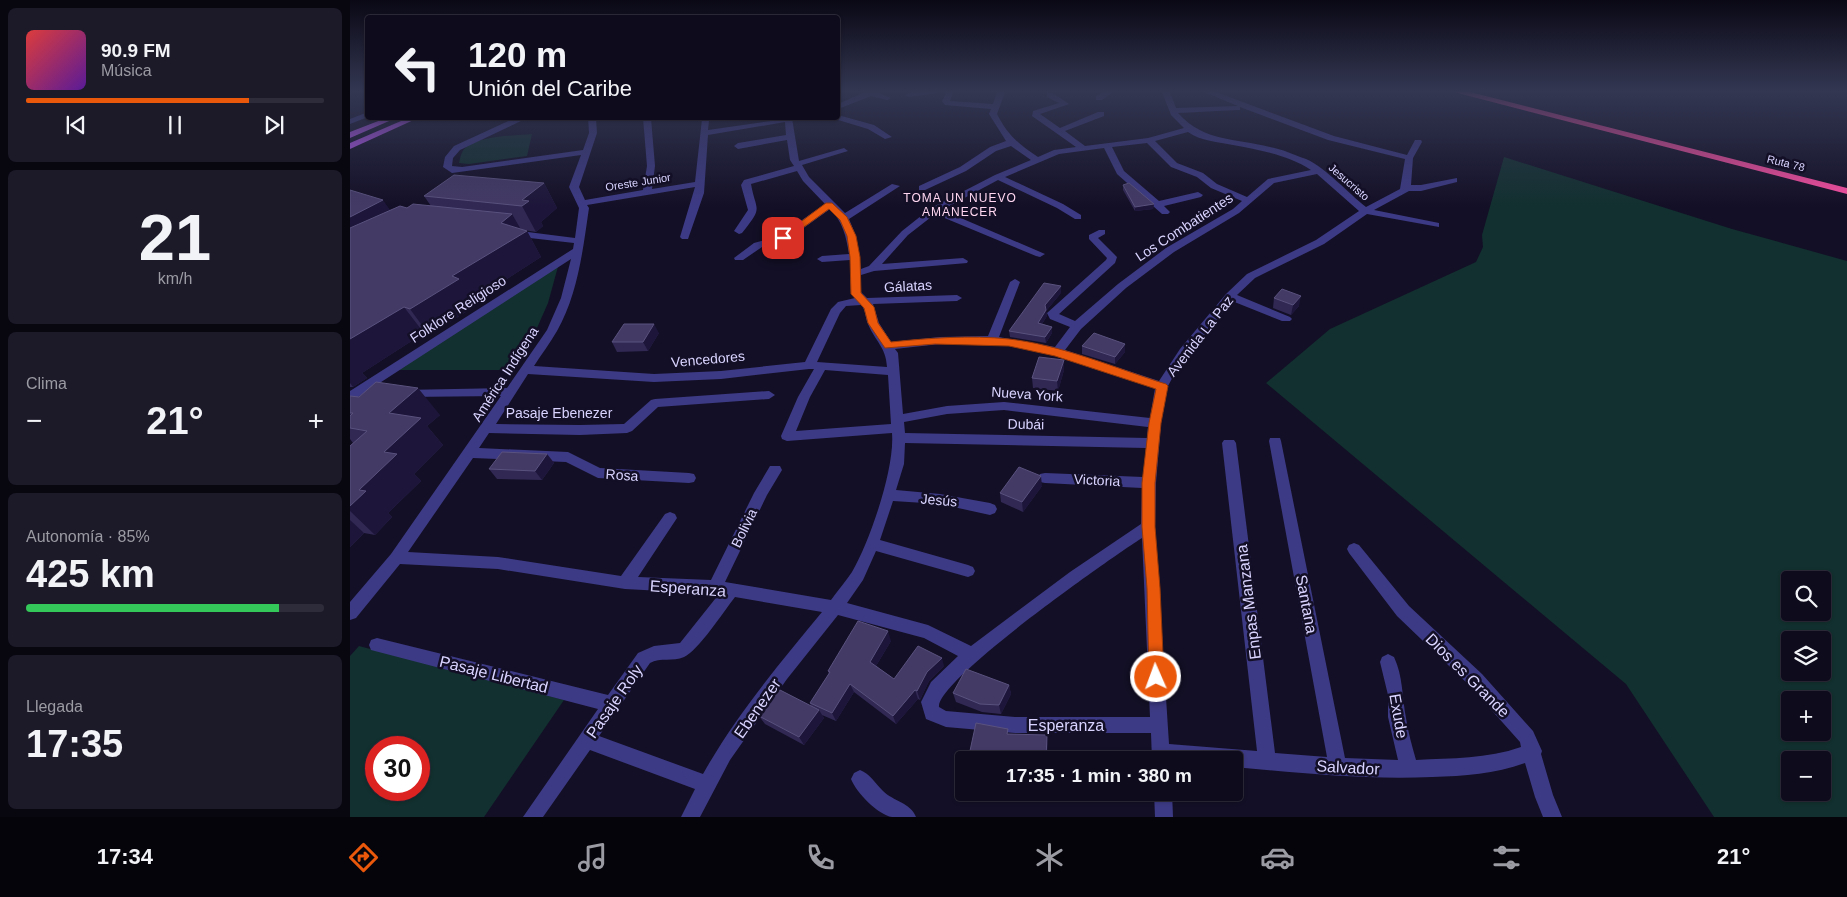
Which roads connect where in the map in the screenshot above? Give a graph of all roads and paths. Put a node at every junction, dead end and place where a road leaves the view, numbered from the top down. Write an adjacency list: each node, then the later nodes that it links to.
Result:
1 (362, 130): 17 (main road)
2 (386, 130): 23 (main road)
3 (495, 130): 28 (street)
4 (593, 130): 28 (street, América Indígena)
5 (648, 130): 41 (street)
6 (721, 130): 16 (street)
7 (789, 130): 18 (street)
8 (876, 130): 19 (street)
9 (1002, 130): 22 (street)
10 (1184, 130): 20 (street)
11 (1191, 130): 32 (street, Jesucristo)
12 (1308, 130): 29 (street)
13 (1608, 130): 40 (highway, Ruta 78)
14 (1647, 130): 35 (highway, Ruta 78)
15 (1059, 131): 26 (street)
16 (705, 133): 36 (street)
17 (350, 135)
18 (790, 137): 24 (street); 31 (street)
19 (888, 137)
20 (1149, 140): 25 (street); 43 (street)
21 (1418, 142): 29 (street)
22 (1010, 143): 30 (street); 38 (street)
23 (350, 146)
24 (738, 146)
25 (1107, 146): 26 (street); 42 (street)
26 (1082, 148): 30 (street)
27 (844, 151): 31 (street)
28 (586, 152): 44 (street, América Indígena)
29 (1409, 158): 39 (street)
30 (1038, 160): 33 (street)
31 (797, 166): 45 (street); 51 (street)
32 (1320, 172): 43 (street, Los Combatientes); 47 (street, Jesucristo)
33 (998, 177): 46 (street); 48 (street)
34 (1454, 180): 39 (street)
35 (1847, 180)
36 (699, 184): 41 (street, Oreste Junior); 54 (street)
37 (895, 186): 49 (street)
38 (922, 188)
39 (1406, 188): 47 (street, Avenida La Paz)
40 (1847, 191)
41 (647, 192): 44 (street, Oreste Junior)
42 (1198, 195)
43 (1247, 200): 68 (street, Los Combatientes)
44 (582, 203): 55 (street, América Indígena)
45 (829, 205): 49 (street); 58 (street)
46 (934, 210): 56 (street); 61 (street)
47 (1365, 211): 50 (street); 64 (street, Avenida La Paz)
48 (1078, 217)
49 (844, 218): 57 (street)
50 (1436, 224)
51 (739, 231)
52 (504, 232): 55 (street)
53 (1102, 232): 68 (street)
54 (685, 237)
55 (578, 245): 73 (street, América Indígena); 79 (street, Folklore Religioso)
56 (1040, 254)
57 (855, 257): 59 (street); 62 (street)
58 (739, 258)
59 (822, 259)
60 (963, 261): 61 (street)
61 (873, 268): 62 (street)
62 (856, 273): 66 (street)
63 (1015, 282): 69 (street)
64 (1230, 296): 67 (street); 75 (street, Avenida La Paz)
65 (957, 298): 66 (street, Gálatas)
66 (865, 303): 70 (street); 72 (street, Gálatas)
67 (1286, 319)
68 (1077, 326): 71 (street, Los Combatientes)
69 (992, 340): 70 (street); 71 (street)
70 (888, 346): 74 (street, Ebenezer)
71 (1057, 353): 75 (street)
72 (815, 366): 73 (street, Vencedores); 74 (street, Vencedores); 83 (street)
73 (527, 370): 76 (street, América Indígena)
74 (892, 371): 83 (street, Ebenezer)
75 (1162, 386): 81 (street, Avenida La Paz)
76 (511, 392): 78 (street); 82 (street, América Indígena)
77 (380, 393): 79 (street)
78 (396, 393)
79 (352, 394)
80 (769, 395): 82 (street, Pasaje Ebenezer)
81 (1155, 423): 83 (street, Nueva York); 85 (street, Avenida La Paz)
82 (487, 428): 87 (street, América Indígena)
83 (899, 428): 85 (street, Dubái); 92 (street, Ebenezer)
84 (1275, 441): 114 (street, Santana)
85 (1153, 443): 91 (street, Avenida La Paz)
86 (1229, 443): 113 (street, Enpas Manzana)
87 (470, 453): 89 (street, Rosa); 98 (street, América Indígena)
88 (775, 470): 101 (street, Bolivia)
89 (689, 478)
90 (1045, 478): 91 (street, Victoria)
91 (1149, 483): 95 (street, Avenida La Paz)
92 (888, 495): 93 (street, Jesús); 96 (street, Ebenezer)
93 (990, 509)
94 (670, 518): 100 (street)
95 (1148, 527): 105 (street, Esperanza); 108 (street, Avenida La Paz)
96 (872, 544): 99 (street); 102 (street, Ebenezer)
97 (1354, 549): 111 (street, Dios es Grande)
98 (396, 558): 100 (street, Esperanza); 103 (street, América Indígena)
99 (968, 571)
100 (625, 583): 101 (street, Esperanza)
101 (723, 589): 102 (street, Esperanza); 107 (street, Pasaje Roly)
102 (835, 607): 105 (street, Esperanza); 117 (street, Ebenezer)
103 (350, 613)
104 (377, 645): 107 (street, Pasaje Libertad)
105 (973, 654): 108 (street, Esperanza)
106 (1388, 662): 115 (street, Exude)
107 (611, 704): 109 (street, Pasaje Roly)
108 (1158, 725): 110 (street, Avenida La Paz)
109 (587, 740): 117 (street); 119 (street, Pasaje Roly)
110 (1161, 751)
111 (1533, 751): 115 (street, Salvador); 123 (street, Dios es Grande)
112 (1243, 761): 113 (street, Salvador)
113 (1267, 762): 114 (street, Salvador)
114 (1338, 767): 115 (street, Salvador)
115 (1409, 769)
116 (860, 779): 121 (street)
117 (706, 784): 120 (street, Ebenezer)
118 (1163, 801): 122 (street)
119 (532, 817)
120 (690, 817)
121 (907, 817)
122 (1164, 817)
123 (1553, 817)

